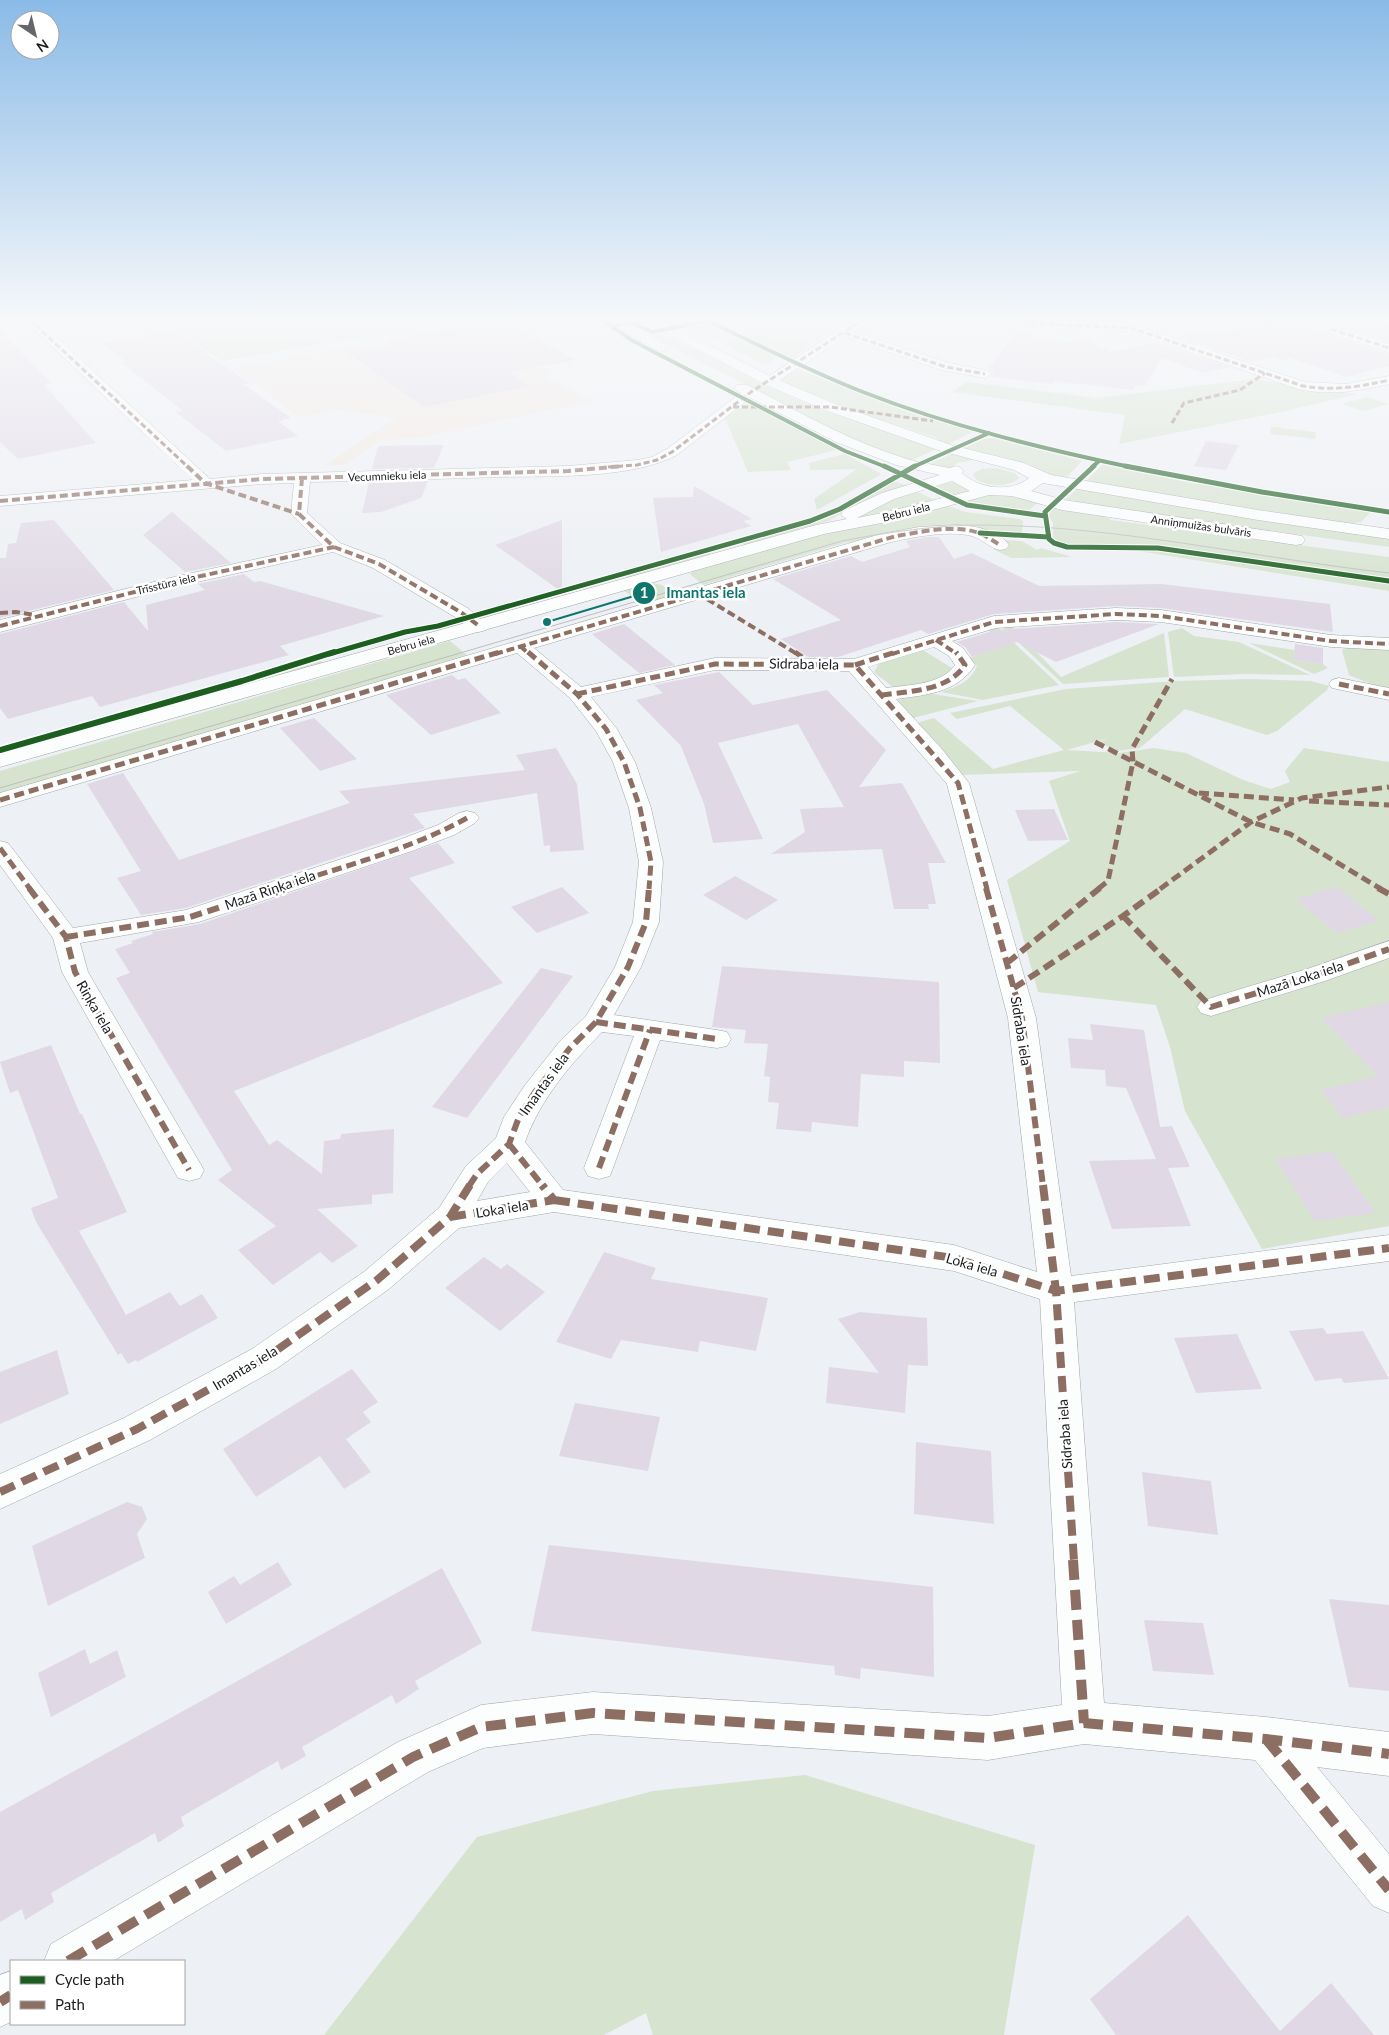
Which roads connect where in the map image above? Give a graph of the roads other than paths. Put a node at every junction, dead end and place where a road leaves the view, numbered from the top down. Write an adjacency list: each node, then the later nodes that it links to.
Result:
1 (130, 414): 9 (street)
2 (722, 414): 8 (street, Vecumnieku iela)
3 (793, 414): 6 (street, Anniņmuižas bulvāris)
4 (850, 414): 5 (street, Anniņmuižas bulvāris)
5 (996, 462): 6 (street, Anniņmuižas bulvāris); 7 (street, Anniņmuižas bulvāris)
6 (954, 474): 11 (street, Anniņmuižas bulvāris); 13 (street, Bebru iela)
7 (1035, 475): 10 (street, Anniņmuižas bulvāris); 14 (street, Anniņmuižas bulvāris)
8 (302, 478): 9 (street, Vecumnieku iela); 17 (street)
9 (205, 483): 12 (street, Vecumnieku iela)
10 (1014, 490): 11 (street, Anniņmuižas bulvāris); 15 (street, Anniņmuižas bulvāris)
11 (988, 491): 13 (street, Bebru iela)
12 (0, 502)
13 (822, 529): 18 (street, Bebru iela)
14 (1389, 534)
15 (1310, 542)
16 (1000, 545): 19 (street)
17 (334, 547): 21 (street, Trīsstūra iela); 23 (street)
18 (665, 574): 19 (street); 23 (street, Bebru iela)
19 (697, 593): 26 (street)
20 (0, 613): 21 (street)
21 (39, 616): 22 (street, Trīsstūra iela)
22 (0, 626)
23 (479, 626): 32 (street, Bebru iela)
24 (936, 640): 25 (street); 27 (street); 31 (street)
25 (1389, 644)
26 (520, 646): 29 (street, Imantas iela); 33 (street)
27 (855, 665): 29 (street, Sidraba iela); 31 (street, Sidraba iela)
28 (1339, 684): 30 (street)
29 (577, 694): 39 (street, Imantas iela)
30 (1389, 694)
31 (882, 695): 48 (street, Sidraba iela)
32 (0, 760)
33 (0, 800)
34 (467, 818): 36 (street, Mazā Riņķa iela)
35 (0, 848): 36 (street, Riņķa iela)
36 (66, 937): 44 (street, Riņķa iela)
37 (1389, 949): 38 (street, Mazā Loka iela)
38 (1211, 1007)
39 (596, 1022): 40 (street); 42 (street, Imantas iela)
40 (650, 1030): 41 (street); 43 (street)
41 (717, 1039)
42 (509, 1144): 45 (street, Loka iela); 46 (street, Imantas iela)
43 (599, 1168)
44 (189, 1170)
45 (554, 1200): 46 (street, Loka iela); 48 (street, Loka iela)
46 (450, 1217): 49 (street, Imantas iela)
47 (1389, 1248): 48 (street, Loka iela)
48 (1056, 1291): 50 (street, Sidraba iela)
49 (0, 1492)
50 (1084, 1723): 51 (street); 54 (street)
51 (1266, 1739): 52 (street); 53 (street)
52 (1389, 1754)
53 (1389, 1890)
54 (70, 1960)

